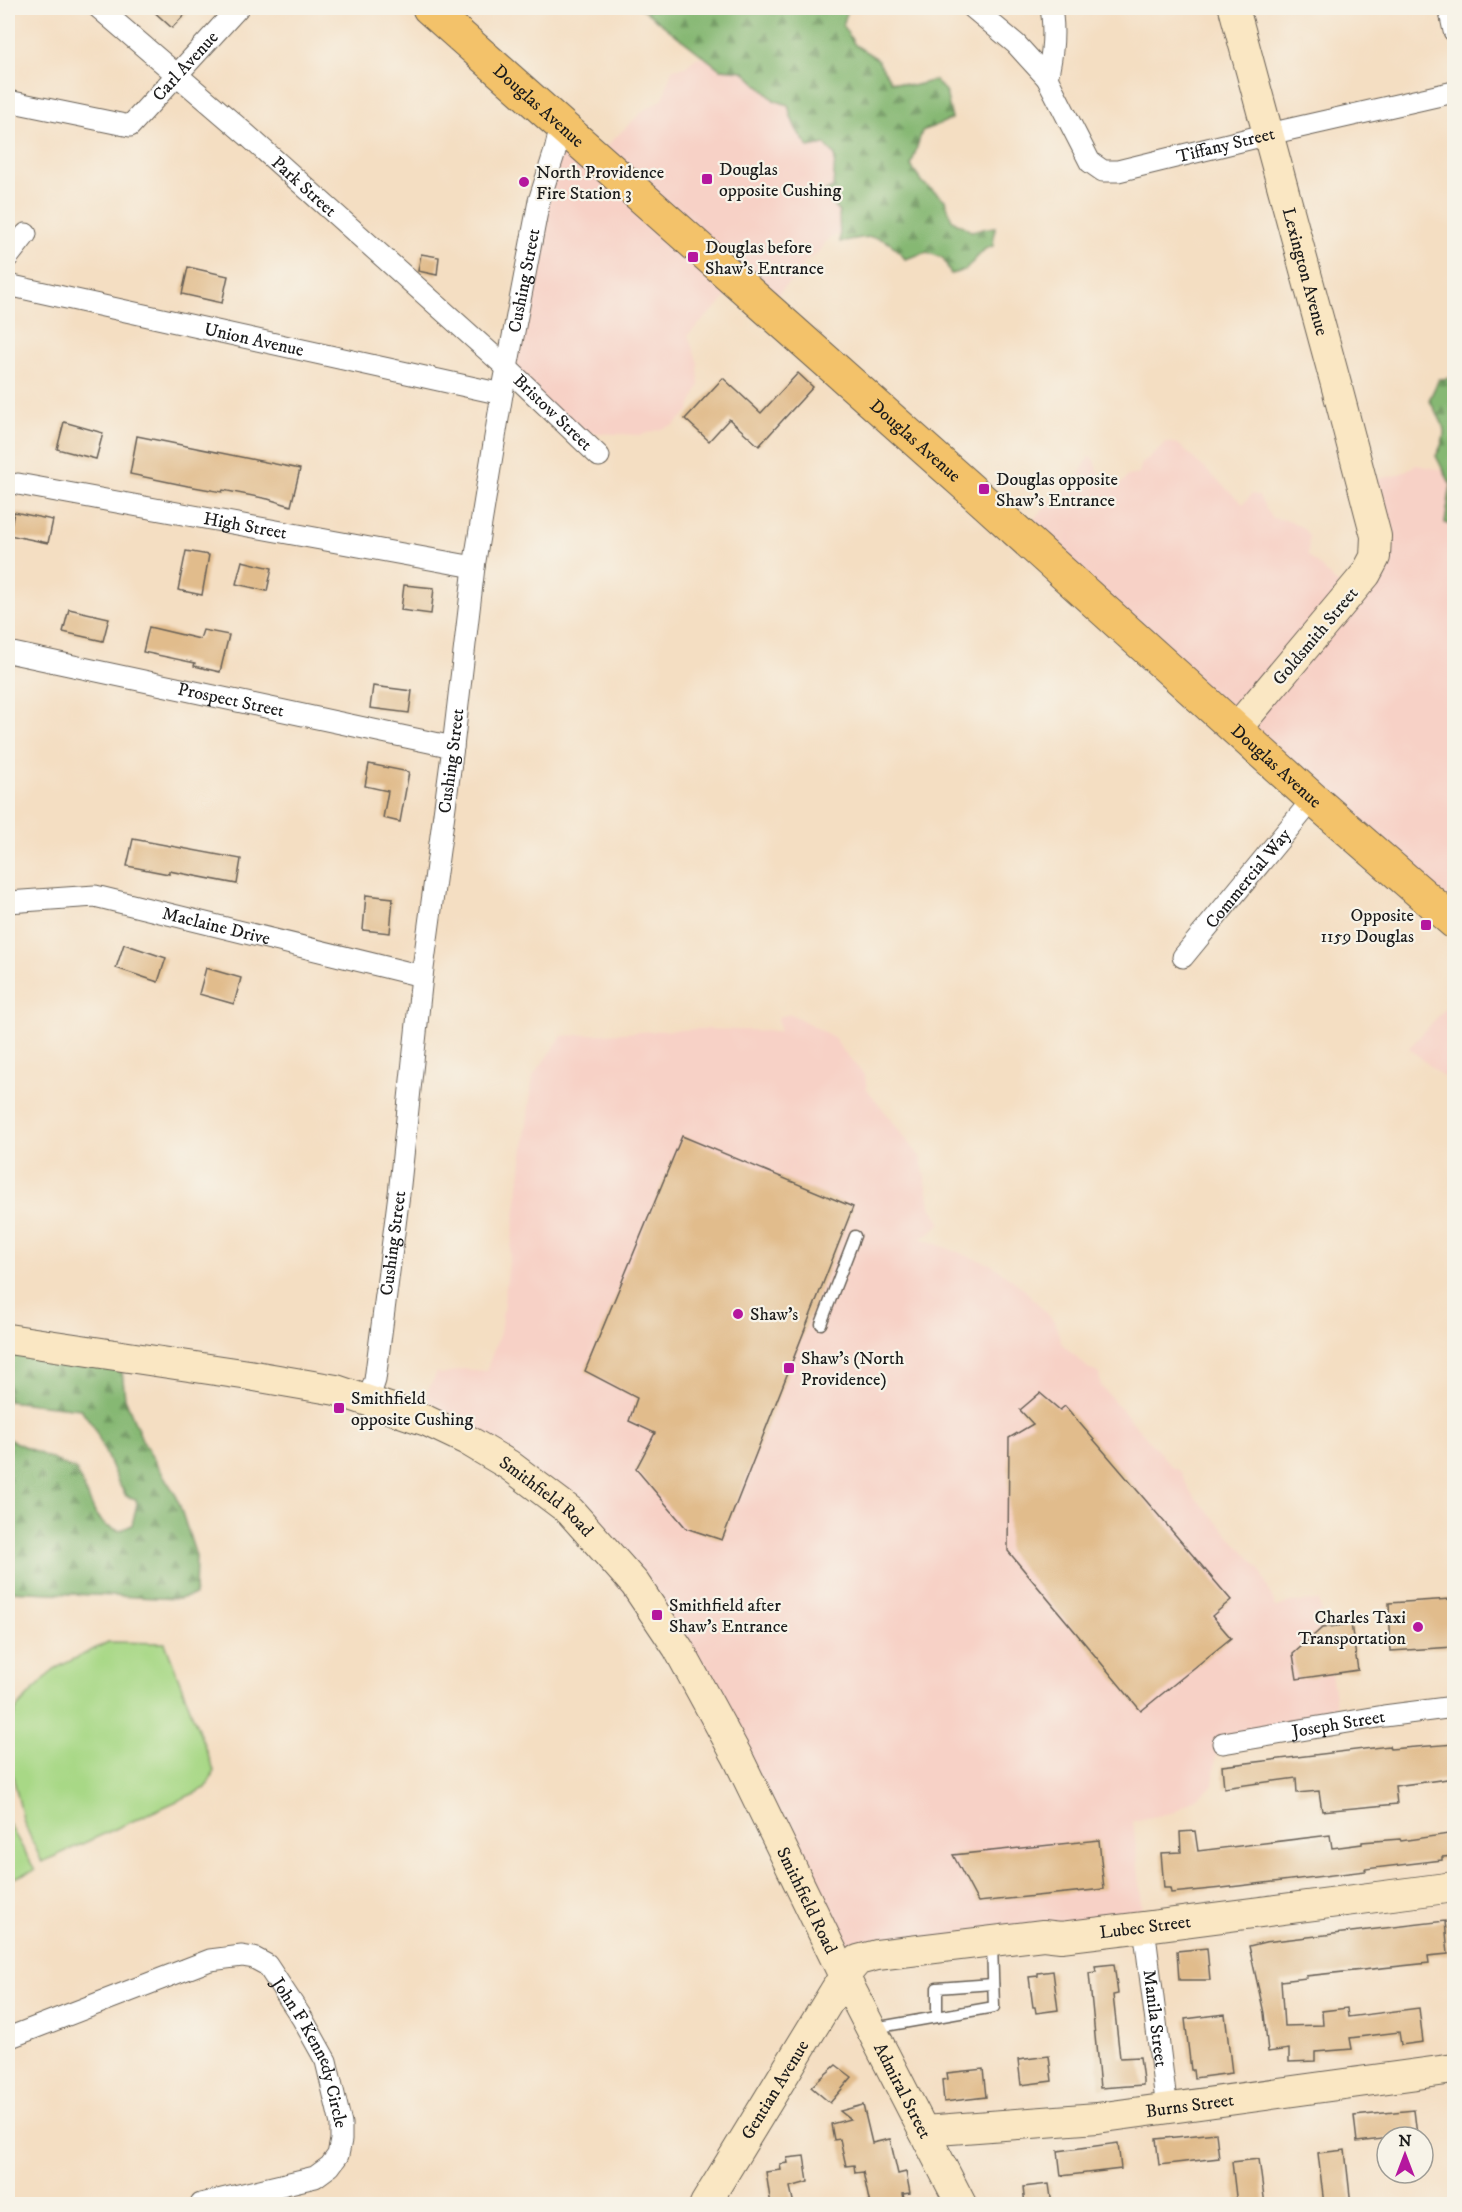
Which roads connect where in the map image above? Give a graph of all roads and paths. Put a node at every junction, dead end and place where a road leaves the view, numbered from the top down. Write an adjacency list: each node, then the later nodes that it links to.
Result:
1 (99, 8): 9 (street, Park Street)
2 (238, 8): 9 (street, Carl Avenue)
3 (429, 8): 13 (main road, Douglas Avenue)
4 (973, 8): 10 (street, Tiffany Street)
5 (1051, 8): 10 (street)
6 (1234, 8): 14 (street, Lexington Avenue)
7 (1449, 8): 8 (street)
8 (1455, 31)
9 (177, 74): 12 (street, Carl Avenue); 18 (street, Park Street)
10 (1047, 78): 14 (street, Tiffany Street)
11 (1455, 92): 14 (street, Tiffany Street)
12 (8, 101)
13 (561, 125): 18 (street, Cushing Street); 25 (main road, Douglas Avenue)
14 (1269, 134): 22 (street, Lexington Avenue)
15 (26, 234): 16 (street)
16 (8, 257)
17 (8, 285): 19 (street, Union Avenue)
18 (507, 368): 19 (street, Cushing Street); 20 (street, Bristow Street)
19 (502, 394): 23 (street, Cushing Street)
20 (599, 456)
21 (18, 483): 23 (street, High Street)
22 (1376, 536): 25 (street, Goldsmith Street)
23 (474, 567): 26 (street, Cushing Street)
24 (8, 652): 26 (street, Prospect Street)
25 (1236, 729): 27 (main road, Douglas Avenue)
26 (453, 747): 31 (street, Cushing Street)
27 (1313, 799): 29 (main road, Douglas Avenue); 30 (street, Commercial Way)
28 (8, 902): 31 (street, Maclaine Drive)
29 (1455, 922)
30 (1183, 957)
31 (422, 976): 35 (street, Cushing Street)
32 (855, 1236): 33 (lane)
33 (821, 1324)
34 (8, 1339): 35 (street, Smithfield Road)
35 (368, 1401): 41 (street, Smithfield Road)
36 (1455, 1707): 37 (street, Joseph Street)
37 (1223, 1743)
38 (1455, 1887): 39 (street, Lubec Street)
39 (1144, 1927): 40 (street, Lubec Street); 47 (street, Manila Street)
40 (992, 1941): 41 (street, Lubec Street); 42 (lane)
41 (844, 1976): 44 (street, Admiral Street); 51 (street, Gentian Avenue)
42 (993, 1984): 43 (lane); 43 (lane)
43 (937, 2017): 44 (lane)
44 (870, 2028): 48 (street, Admiral Street)
45 (8, 2038): 49 (street, John F Kennedy Circle)
46 (1455, 2069): 47 (street, Burns Street)
47 (1167, 2109): 48 (street, Burns Street)
48 (924, 2131): 52 (street, Admiral Street)
49 (229, 2201): 50 (street, John F Kennedy Circle)
50 (201, 2205)
51 (705, 2205)
52 (961, 2205)

